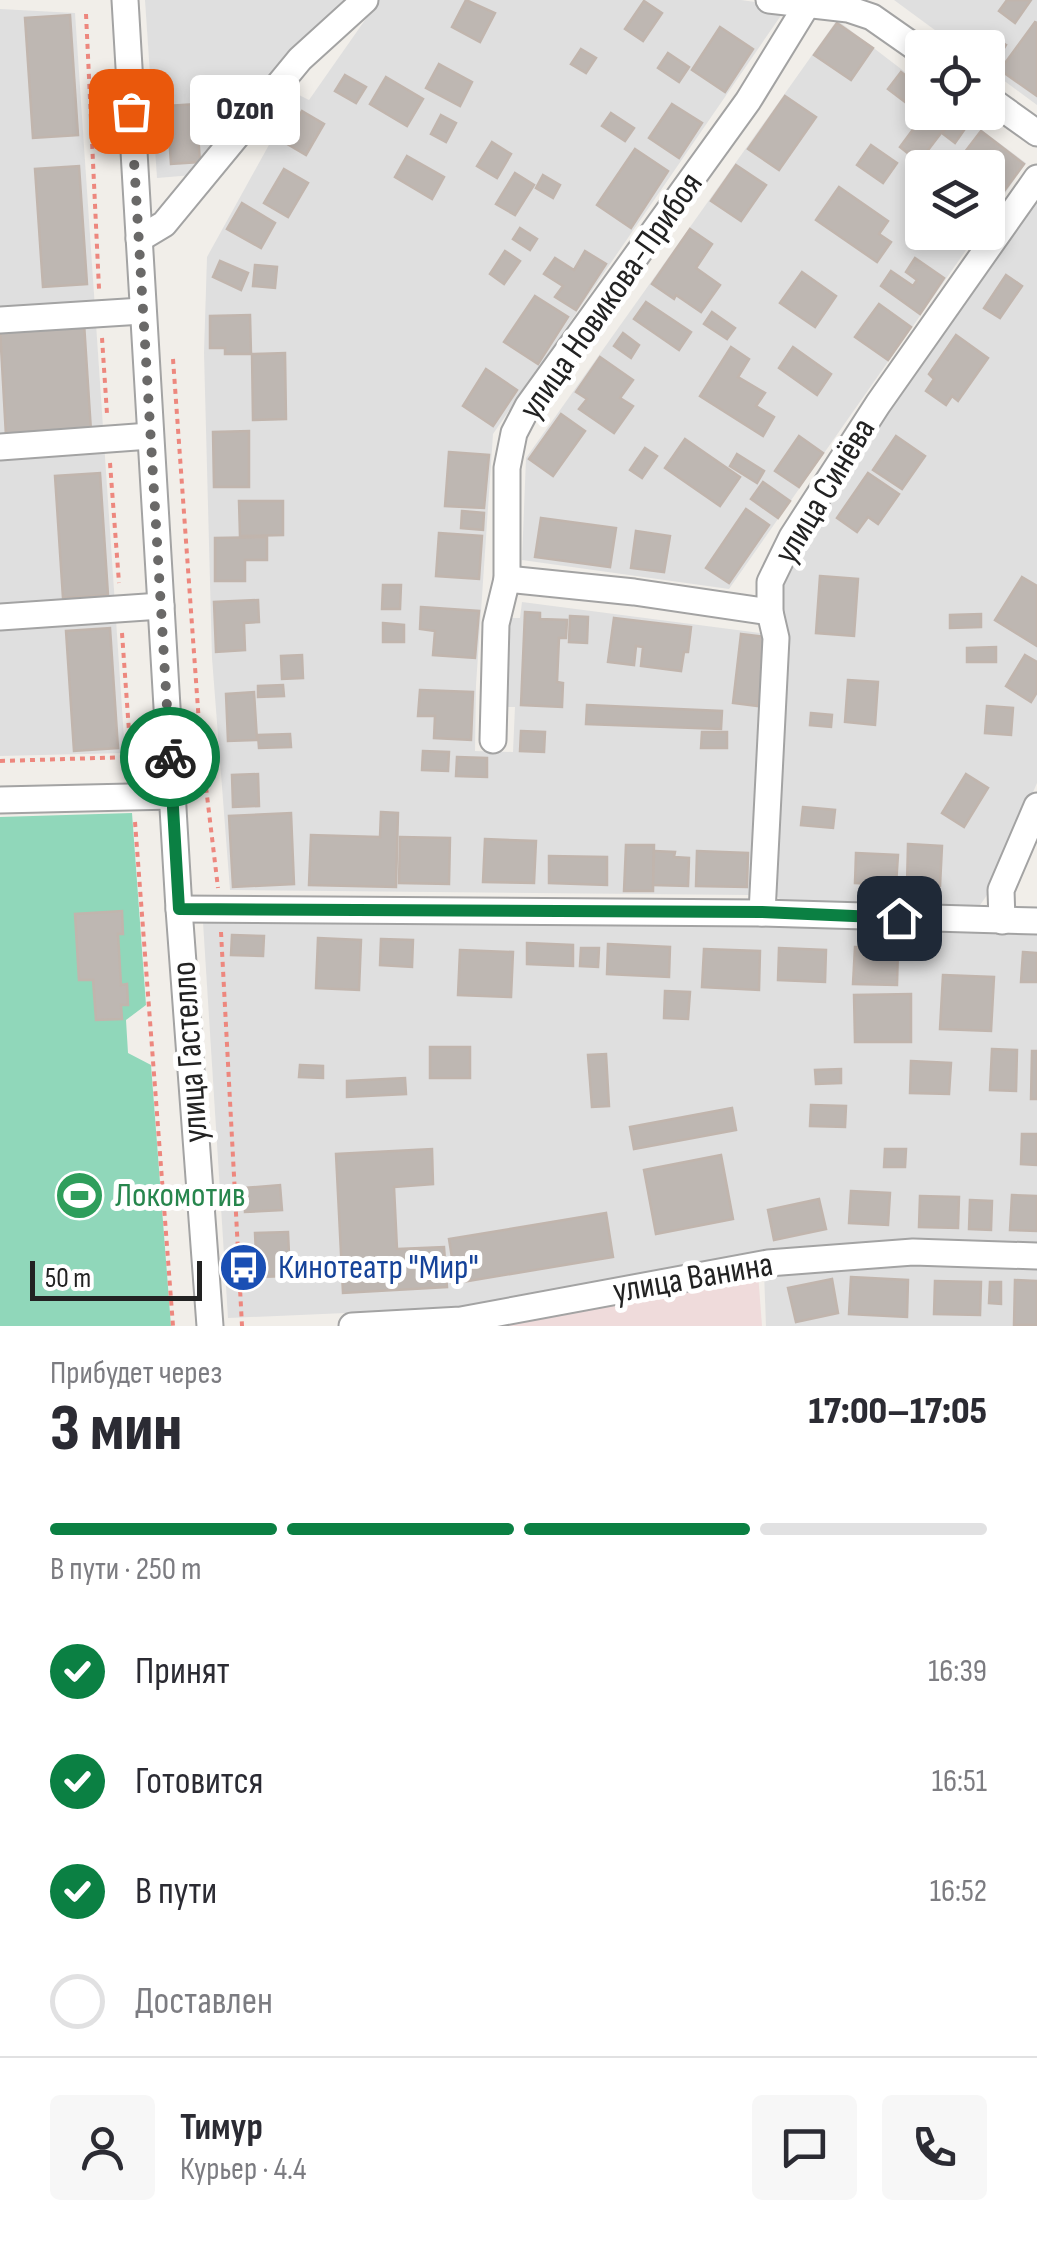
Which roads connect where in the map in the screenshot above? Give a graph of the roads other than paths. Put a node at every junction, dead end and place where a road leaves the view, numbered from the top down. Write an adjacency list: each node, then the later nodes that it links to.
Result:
1 (125, 0): 9 (street, улица Гастелло)
2 (365, 0): 9 (street)
3 (768, 0): 4 (street)
4 (808, 3): 5 (street); 14 (street, улица Новикова-Прибоя)
5 (905, 40)
6 (1005, 110): 7 (street)
7 (1037, 133)
8 (1037, 178): 16 (street, улица Синёва)
9 (138, 239): 10 (street, улица Гастелло)
10 (142, 312): 11 (street); 12 (street, улица Гастелло)
11 (0, 320)
12 (150, 436): 13 (street); 15 (street, улица Гастелло)
13 (0, 447)
14 (507, 579): 16 (street); 18 (street, улица Новикова-Прибоя)
15 (161, 606): 17 (street); 19 (street, улица Гастелло)
16 (770, 612): 23 (street, улица Синёва)
17 (0, 618)
18 (493, 740)
19 (173, 796): 20 (street); 22 (street, улица Гастелло)
20 (0, 800)
21 (1037, 806): 24 (street)
22 (179, 909): 23 (street); 27 (street, улица Гастелло)
23 (762, 912): 24 (street)
24 (1002, 921): 25 (street)
25 (1037, 921)
26 (1037, 1256): 28 (street, улица Ванина)
27 (210, 1326)
28 (352, 1326)

